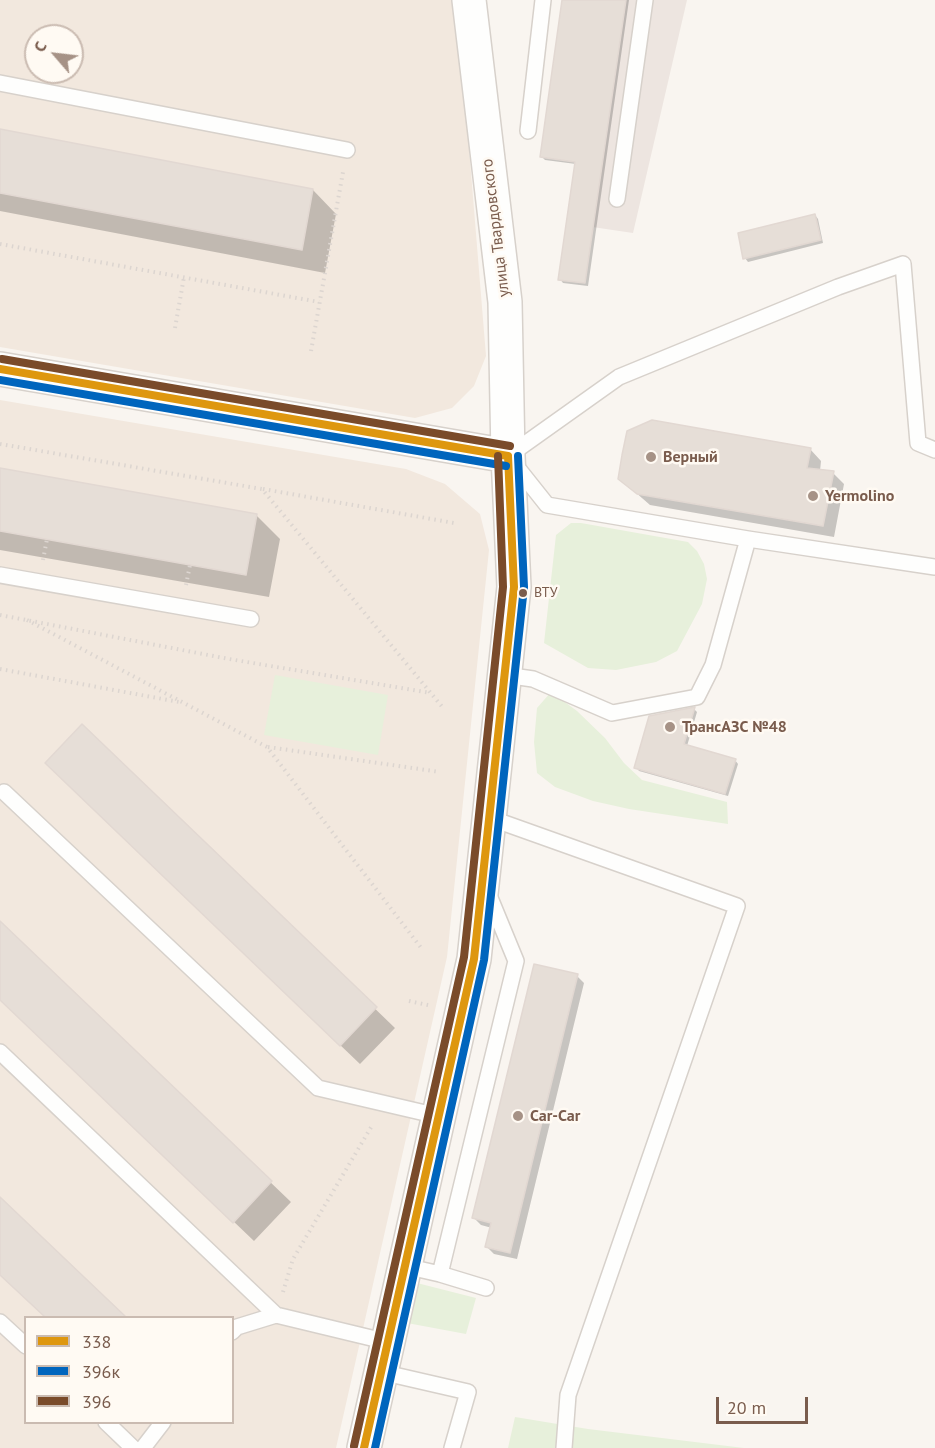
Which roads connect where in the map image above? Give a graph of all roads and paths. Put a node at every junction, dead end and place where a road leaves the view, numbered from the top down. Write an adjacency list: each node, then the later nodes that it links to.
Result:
1 (469, 0): 16 (street, улица Твардовского)
2 (543, 0): 5 (lane)
3 (645, 0): 7 (lane)
4 (0, 83): 6 (lane)
5 (528, 131)
6 (347, 150): 10 (path)
7 (617, 199)
8 (0, 244): 9 (path)
9 (184, 277): 10 (path); 11 (path)
10 (319, 302): 12 (path)
11 (175, 328)
12 (311, 351)
13 (0, 369): 16 (street)
14 (0, 444): 17 (path)
15 (935, 450): 16 (lane)
16 (508, 456): 19 (lane); 26 (street, улица Твардовского)
17 (262, 489): 18 (path); 27 (path)
18 (454, 523)
19 (748, 538): 20 (lane); 26 (lane)
20 (935, 567)
21 (0, 575): 23 (lane)
22 (0, 615): 24 (path)
23 (251, 619)
24 (27, 620): 27 (path); 28 (path)
25 (0, 669): 28 (path)
26 (505, 675): 33 (street, улица Твардовского)
27 (432, 693): 29 (path)
28 (183, 703): 30 (path)
29 (444, 709)
30 (267, 747): 31 (path); 35 (path)
31 (440, 772)
32 (4, 792): 39 (lane)
33 (490, 818): 34 (street, улица Твардовского); 55 (lane)
34 (482, 881): 40 (street, улица Твардовского); 42 (lane)
35 (422, 949)
36 (409, 1000): 37 (path)
37 (436, 1007)
38 (0, 1052): 44 (lane)
39 (385, 1104): 40 (lane); 44 (path)
40 (438, 1116): 41 (street, улица Твардовского)
41 (405, 1266): 42 (lane); 48 (street, улица Твардовского)
42 (440, 1274): 43 (lane)
43 (486, 1288)
44 (276, 1315): 46 (lane); 48 (lane)
45 (0, 1322): 47 (lane)
46 (234, 1330)
47 (24, 1344)
48 (384, 1357): 53 (street, улица Твардовского); 54 (lane)
49 (108, 1424): 51 (lane)
50 (161, 1424): 52 (lane)
51 (133, 1448)
52 (143, 1448)
53 (364, 1448)
54 (452, 1448)
55 (564, 1448)

